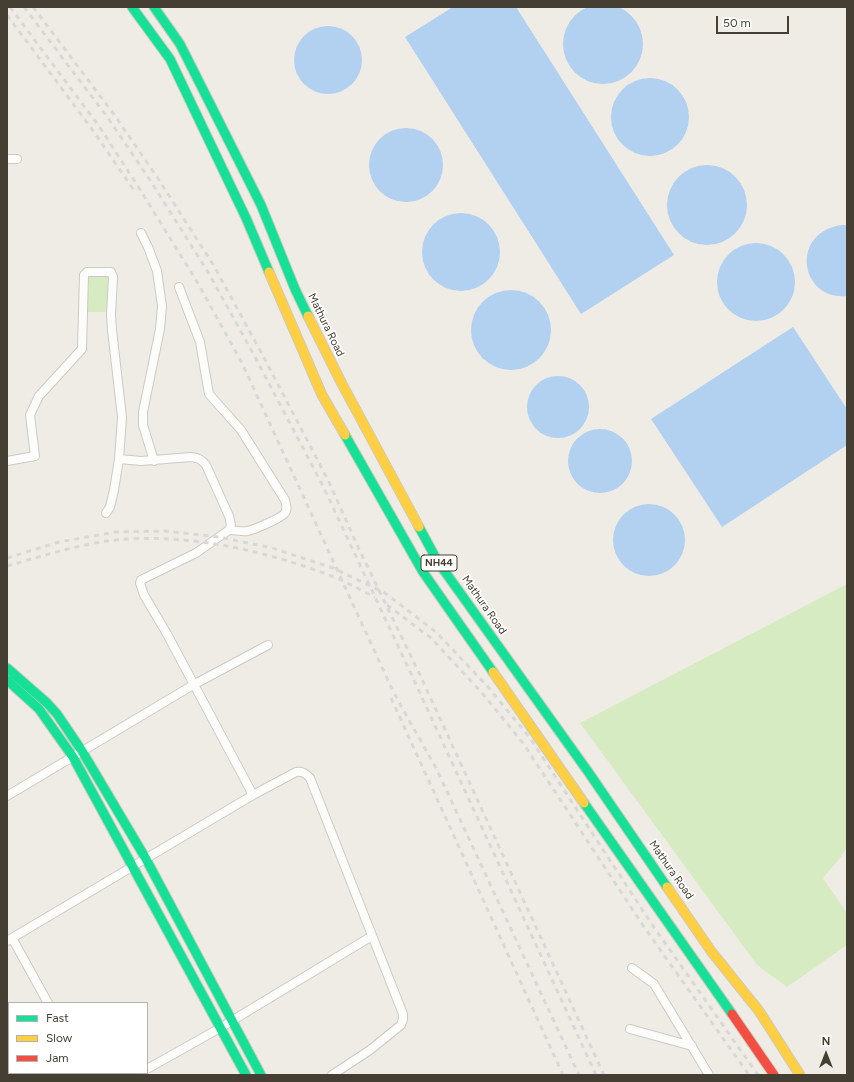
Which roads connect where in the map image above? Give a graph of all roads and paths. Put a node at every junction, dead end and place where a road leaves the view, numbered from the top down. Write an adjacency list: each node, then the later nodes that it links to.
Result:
1 (132, 7): 35 (main road, NH44)
2 (154, 7): 36 (main road, Mathura Road / NH44)
3 (7, 159): 4 (street)
4 (17, 159)
5 (141, 233): 9 (street)
6 (179, 287): 11 (street)
7 (119, 459): 8 (street); 9 (street); 10 (street)
8 (7, 460)
9 (154, 460): 11 (street)
10 (106, 513)
11 (229, 530): 15 (street)
12 (268, 645): 15 (street)
13 (7, 668): 16 (main road)
14 (7, 680): 17 (main road)
15 (194, 685): 16 (street); 18 (street)
16 (82, 751): 17 (street); 20 (main road)
17 (73, 757): 19 (street); 21 (main road)
18 (252, 795): 20 (street); 22 (street)
19 (7, 796)
20 (146, 859): 21 (street); 26 (main road)
21 (133, 867): 23 (street); 27 (main road)
22 (372, 936): 26 (street); 33 (street)
23 (10, 939): 25 (street)
24 (632, 968): 29 (street)
25 (47, 1002)
26 (232, 1021): 27 (street); 32 (main road)
27 (220, 1028): 30 (street); 31 (main road)
28 (630, 1029): 29 (street)
29 (692, 1046): 34 (street)
30 (148, 1068)
31 (246, 1075)
32 (261, 1075)
33 (332, 1075)
34 (709, 1075)
35 (774, 1075)
36 (800, 1075)

